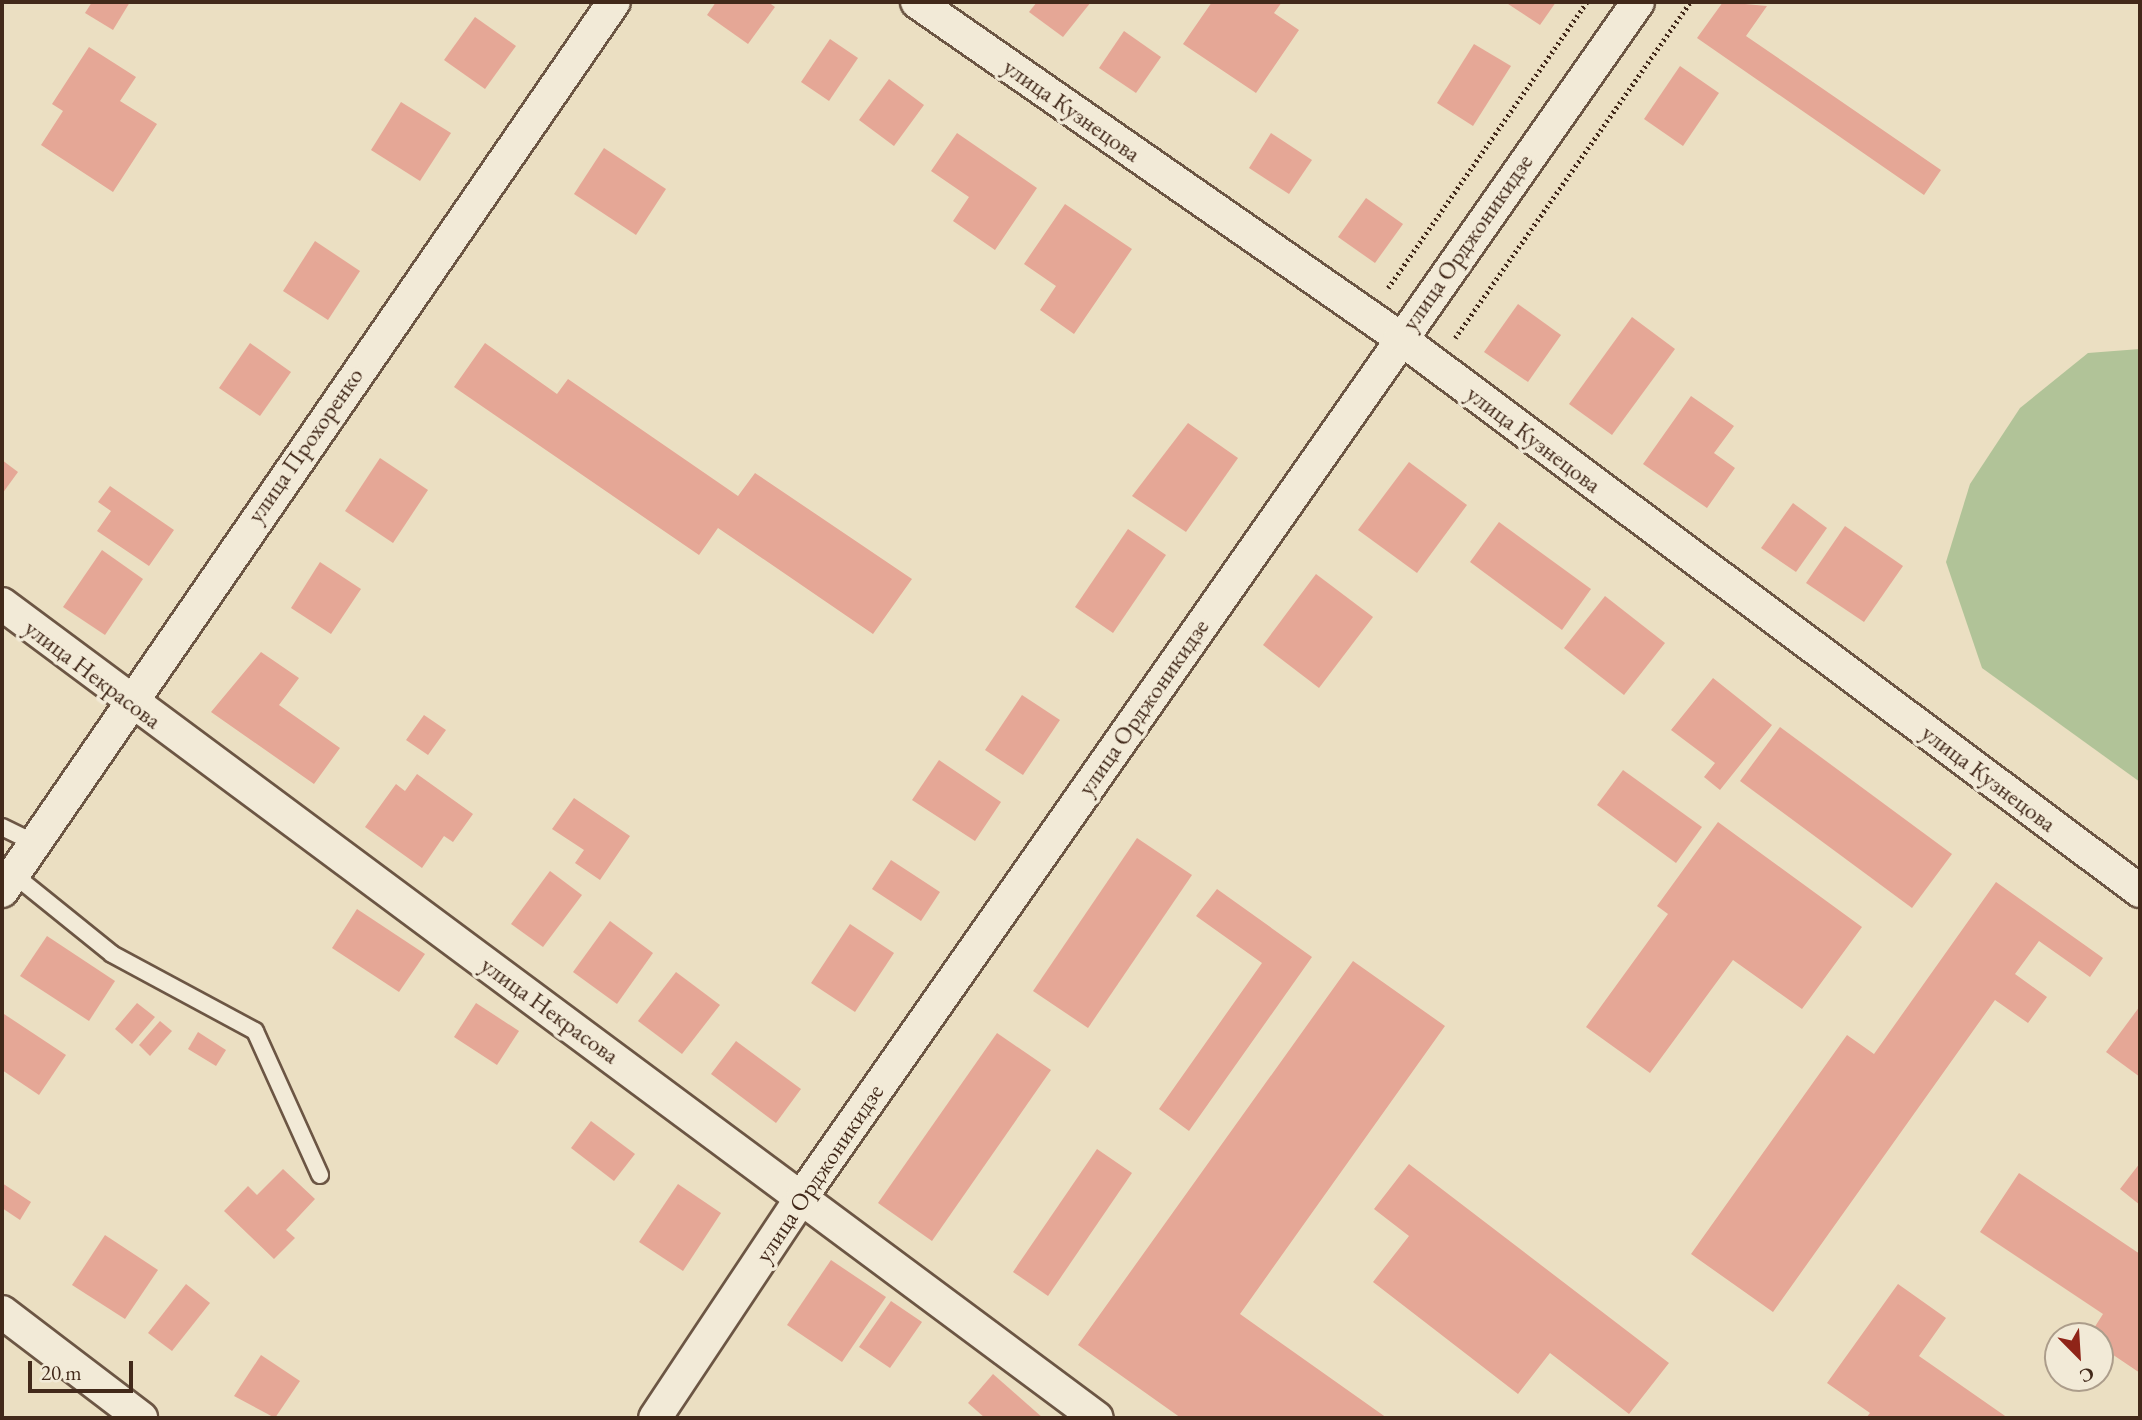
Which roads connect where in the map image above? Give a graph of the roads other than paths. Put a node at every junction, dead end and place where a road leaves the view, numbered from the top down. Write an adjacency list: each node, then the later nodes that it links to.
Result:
1 (614, 2): 6 (street, улица Прохоренко)
2 (917, 2): 4 (street, улица Кузнецова)
3 (1638, 2): 4 (street, улица Орджоникидзе)
4 (1400, 338): 10 (street, улица Кузнецова); 12 (street, улица Орджоникидзе)
5 (2, 604): 6 (street, улица Некрасова)
6 (127, 701): 8 (street, улица Прохоренко); 12 (street, улица Некрасова)
7 (2, 827): 8 (lane)
8 (35, 843): 9 (street, улица Прохоренко)
9 (8, 883): 11 (lane)
10 (2140, 891)
11 (320, 1175)
12 (803, 1195): 15 (street, улица Орджоникидзе); 16 (street, улица Некрасова)
13 (2, 1312): 14 (street)
14 (141, 1418)
15 (655, 1418)
16 (1097, 1418)

